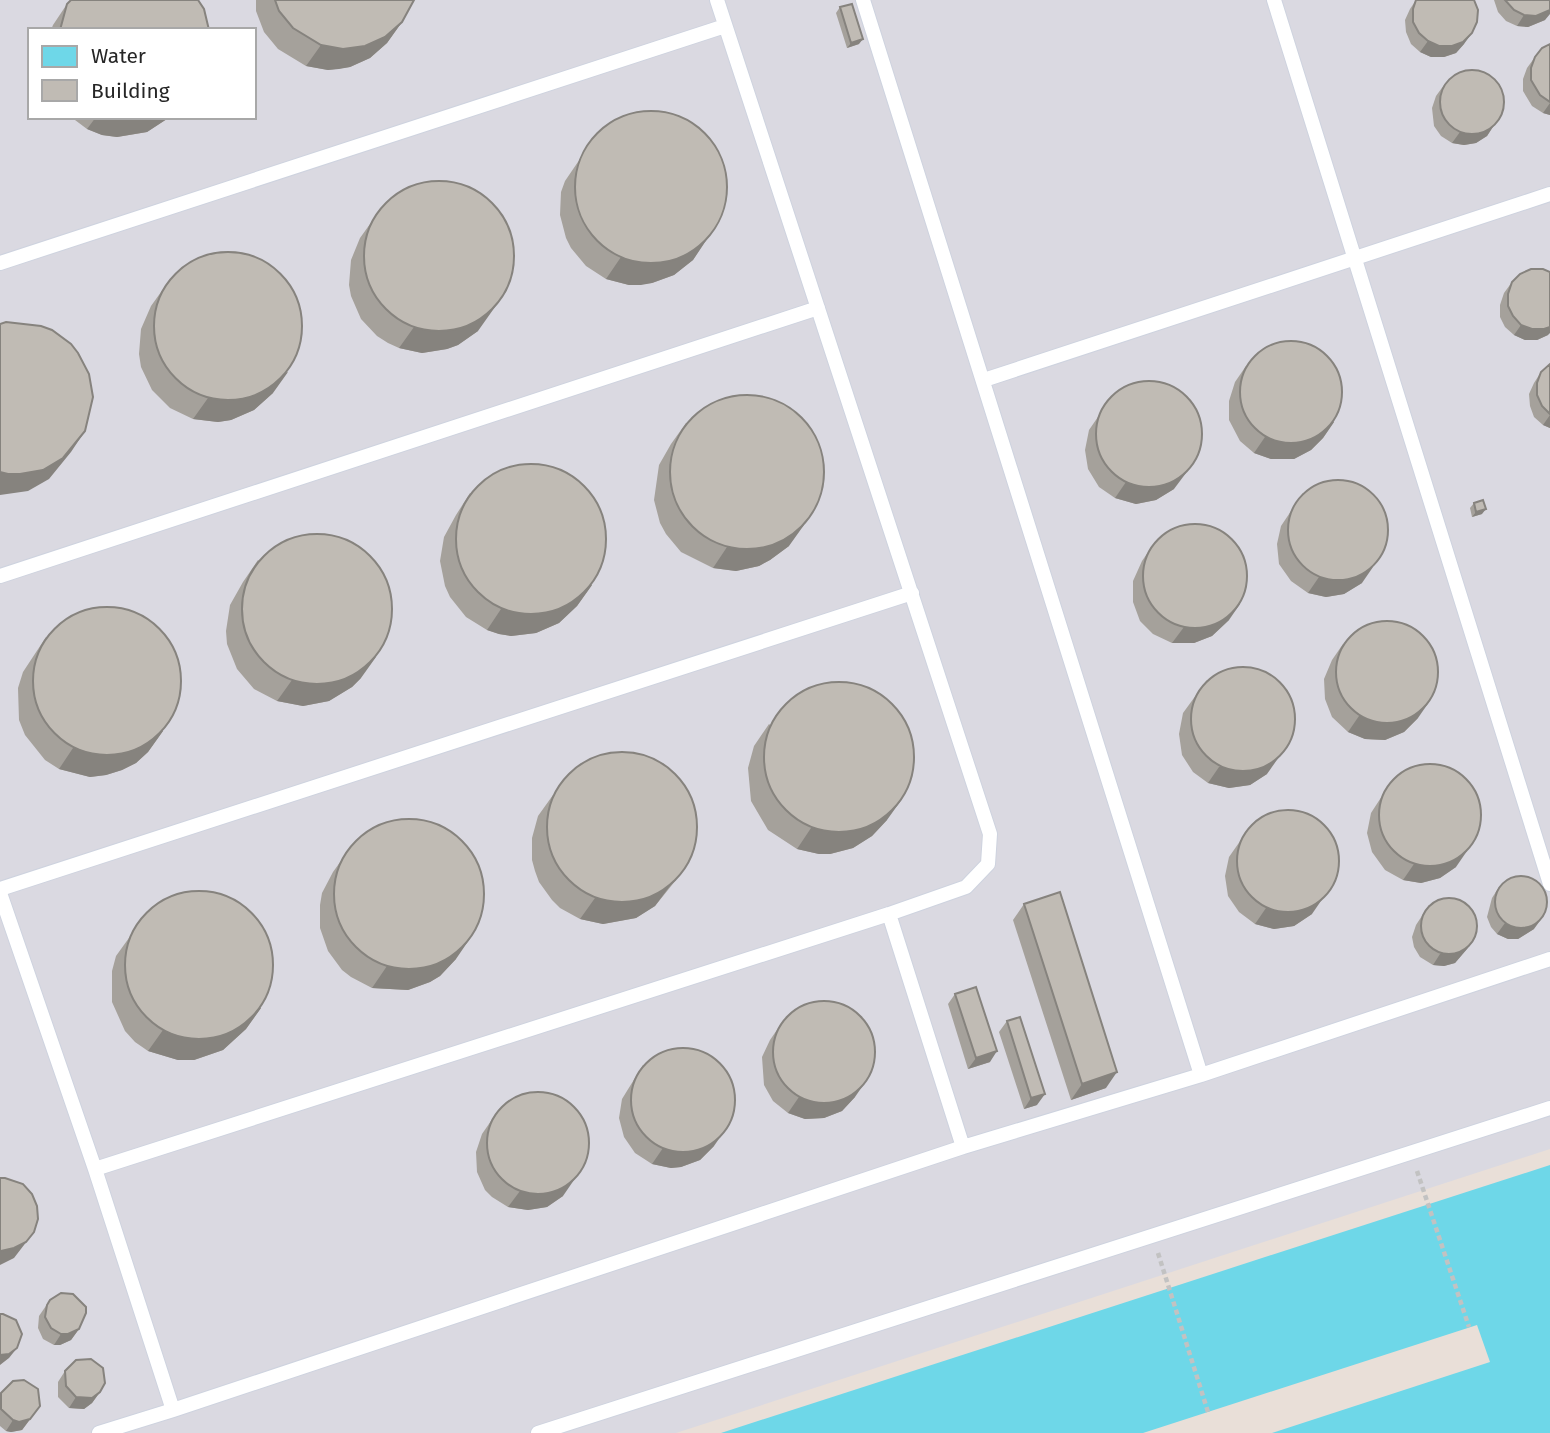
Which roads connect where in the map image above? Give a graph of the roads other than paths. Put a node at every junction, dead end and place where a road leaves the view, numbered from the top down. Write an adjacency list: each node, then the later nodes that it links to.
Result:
1 (717, 0): 4 (lane)
2 (863, 0): 9 (lane)
3 (1273, 0): 6 (lane)
4 (725, 26): 7 (lane); 8 (lane)
5 (1550, 194): 6 (lane)
6 (1353, 258): 9 (lane); 12 (lane)
7 (0, 263)
8 (818, 308): 10 (lane); 11 (lane)
9 (984, 380): 16 (lane)
10 (0, 576)
11 (912, 593): 13 (lane); 14 (lane)
12 (1550, 884)
13 (0, 891): 19 (lane)
14 (889, 914): 18 (lane); 19 (lane)
15 (1550, 959): 16 (lane)
16 (1201, 1075): 18 (lane)
17 (1550, 1108): 22 (lane)
18 (963, 1147): 20 (lane)
19 (95, 1169): 20 (lane)
20 (173, 1410): 21 (lane)
21 (99, 1433)
22 (538, 1433)

